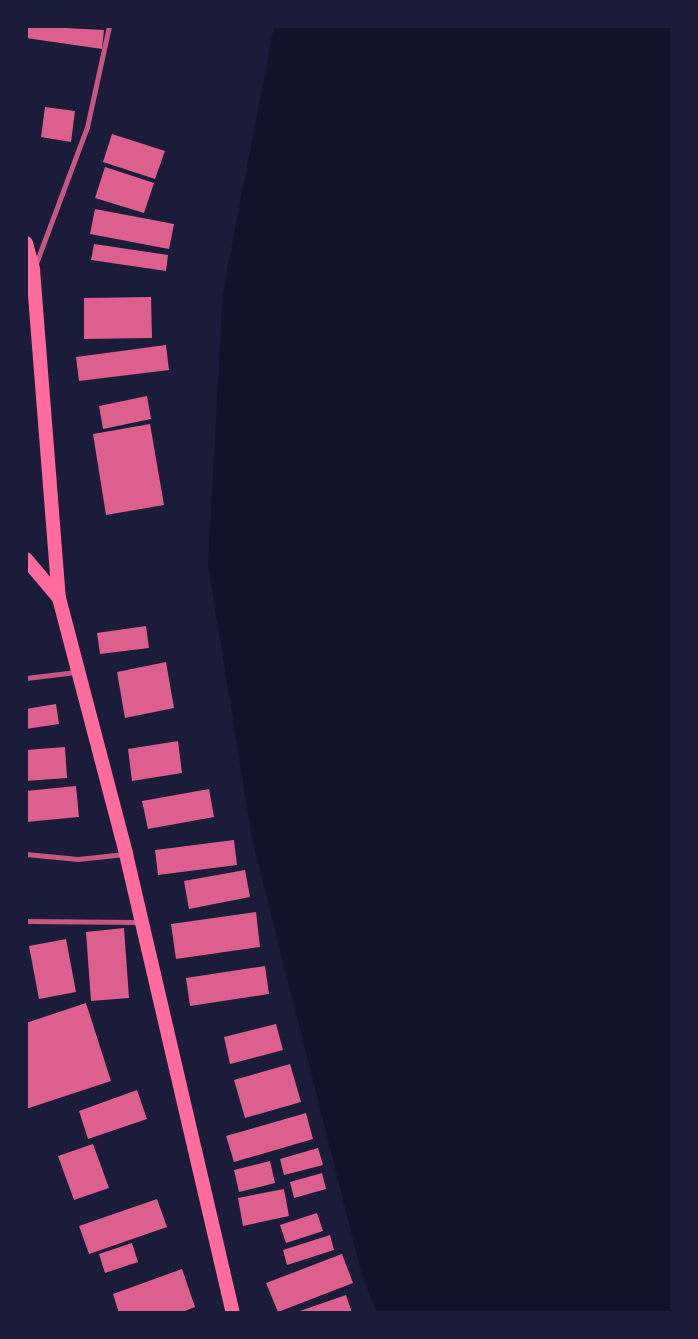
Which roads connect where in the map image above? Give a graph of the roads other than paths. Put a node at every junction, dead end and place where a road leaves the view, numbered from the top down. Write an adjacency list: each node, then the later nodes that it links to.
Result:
1 (109, 26): 3 (street)
2 (26, 243): 3 (highway)
3 (33, 270): 5 (highway)
4 (26, 559): 5 (highway)
5 (59, 598): 6 (highway)
6 (79, 672): 7 (street); 9 (highway)
7 (26, 678)
8 (26, 854): 9 (street)
9 (126, 854): 11 (highway)
10 (26, 921): 11 (street)
11 (140, 922): 12 (highway)
12 (233, 1313)

